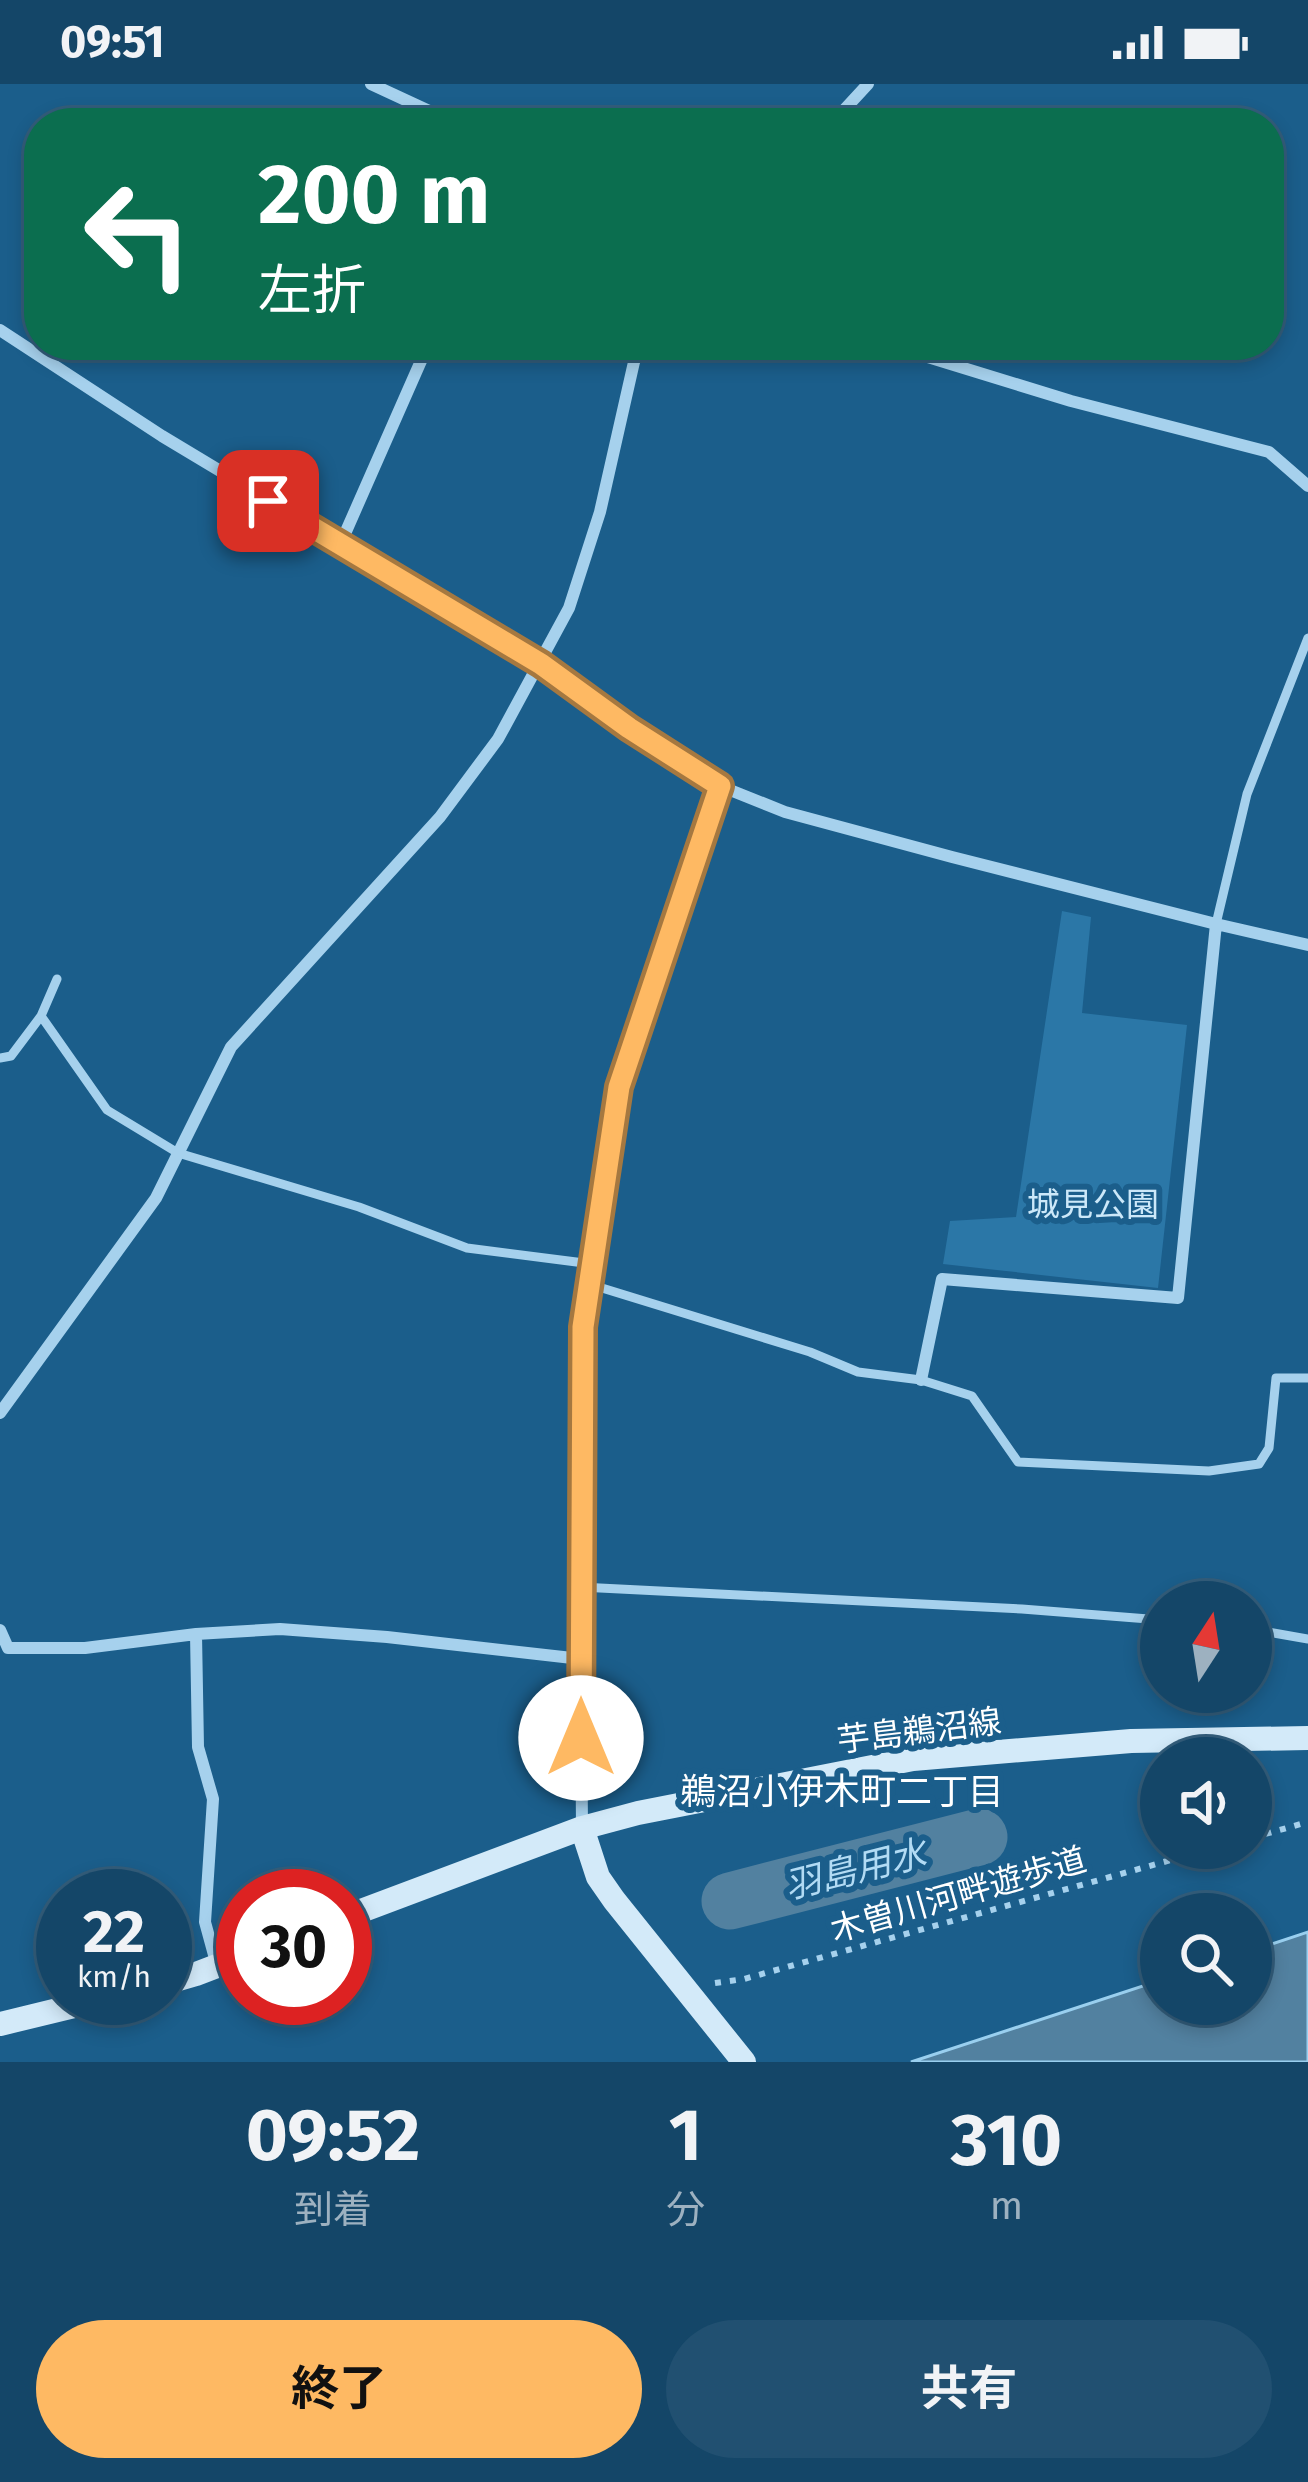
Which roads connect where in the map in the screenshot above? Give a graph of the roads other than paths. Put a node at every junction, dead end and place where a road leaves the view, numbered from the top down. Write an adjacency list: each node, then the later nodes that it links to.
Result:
1 (371, 84): 3 (street)
2 (868, 84): 4 (street)
3 (423, 108)
4 (846, 108)
5 (46, 360): 10 (street)
6 (421, 360): 10 (street)
7 (635, 360): 12 (street)
8 (938, 360): 9 (street)
9 (1308, 486)
10 (340, 545): 12 (street)
11 (1308, 638): 14 (lane)
12 (541, 664): 13 (street); 19 (street)
13 (720, 786): 14 (street); 20 (street)
14 (1216, 924): 15 (street); 23 (street)
15 (1308, 945)
16 (57, 979): 17 (lane)
17 (41, 1016): 18 (lane); 19 (lane)
18 (0, 1058)
19 (178, 1153): 20 (lane); 24 (street)
20 (592, 1264): 21 (street)
21 (590, 1283): 23 (lane); 25 (street)
22 (1308, 1378): 23 (lane)
23 (921, 1380)
24 (0, 1413)
25 (580, 1587): 26 (lane); 31 (street)
26 (1140, 1618)
27 (0, 1630): 29 (street)
28 (1272, 1633): 30 (lane)
29 (196, 1634): 31 (street); 35 (street)
30 (1308, 1639)
31 (581, 1659): 33 (street)
32 (1308, 1738): 33 (main road, 芋島鵜沼線)
33 (582, 1828): 34 (main road, 芋島鵜沼線); 38 (main road)
34 (372, 1907)
35 (216, 1962)
36 (36, 2015): 37 (main road)
37 (0, 2024)
38 (744, 2062)

